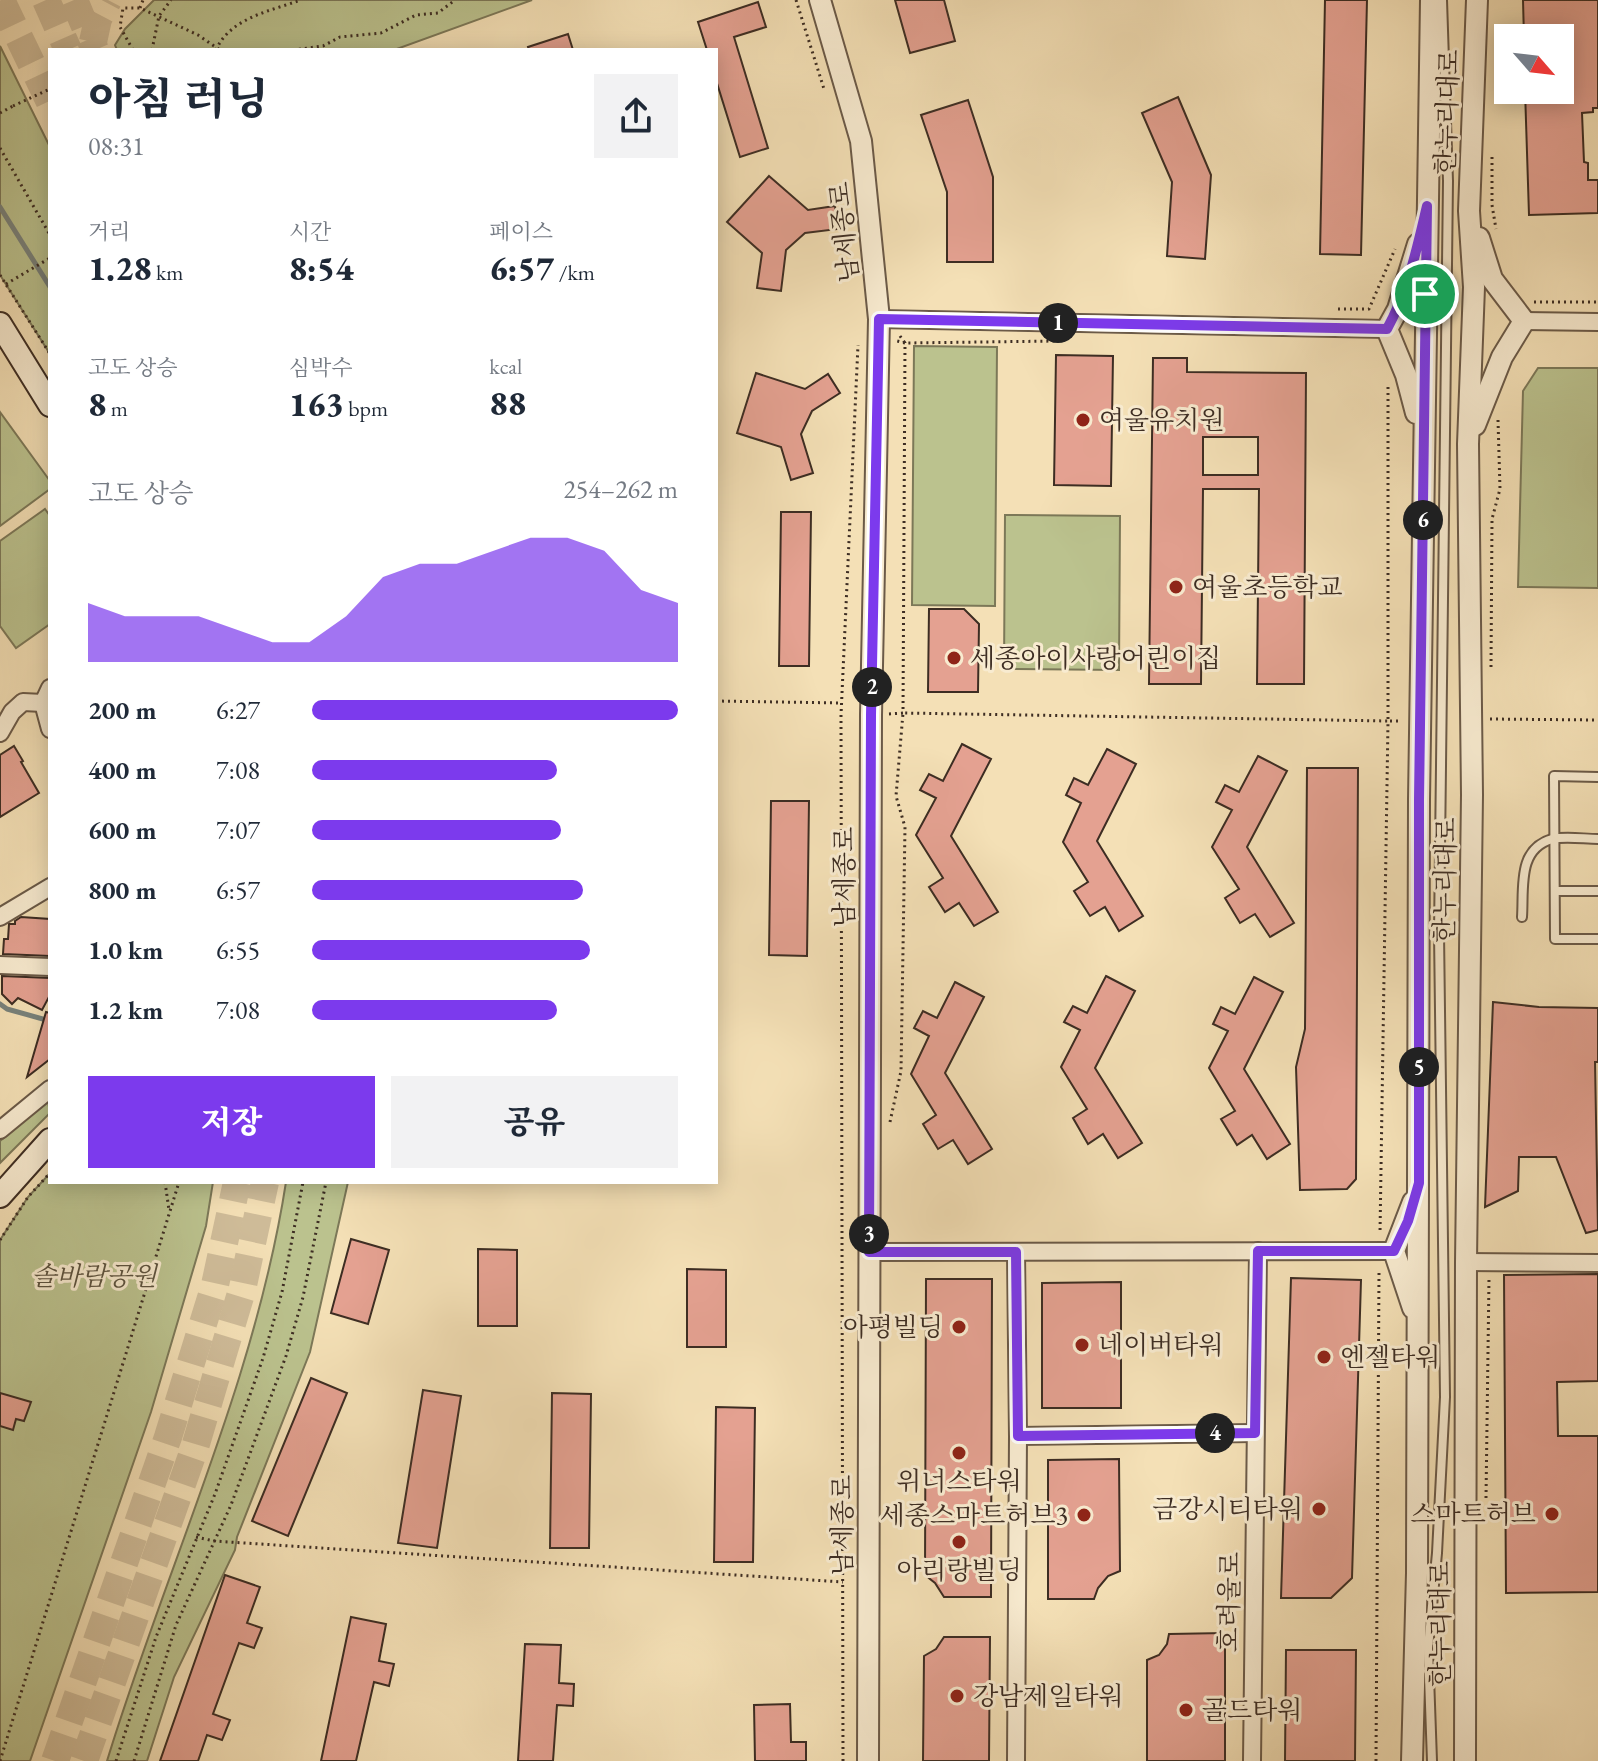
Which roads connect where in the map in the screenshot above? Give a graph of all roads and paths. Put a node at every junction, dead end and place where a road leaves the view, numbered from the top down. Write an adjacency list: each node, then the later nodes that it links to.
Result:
1 (143, 0): 10 (path)
2 (171, 0): 11 (path)
3 (301, 0): 15 (path)
4 (455, 0): 16 (path)
5 (796, 0): 18 (path)
6 (820, 0): 34 (street, 남세종로)
7 (1431, 0): 22 (street, 한누리대로)
8 (1442, 0): 102 (lane)
9 (1477, 0): 23 (street, 한누리대로)
10 (140, 8): 11 (path); 12 (path)
11 (159, 16): 13 (path); 14 (path)
12 (132, 48)
13 (152, 48)
14 (216, 48)
15 (218, 48)
16 (308, 48)
17 (48, 90): 19 (path, bridge)
18 (828, 102)
19 (0, 113)
20 (0, 148): 24 (path)
21 (1492, 157): 25 (path)
22 (1427, 206): 38 (street); 45 (street, 한누리대로)
23 (1469, 211): 30 (street); 46 (street, 한누리대로)
24 (48, 232)
25 (1497, 234)
26 (1397, 244): 33 (path)
27 (48, 259): 29 (path)
28 (0, 275): 29 (path)
29 (7, 284): 41 (path)
30 (1503, 294): 31 (path); 35 (street)
31 (1598, 302)
32 (1337, 309): 33 (path)
33 (1369, 309): 38 (path)
34 (879, 319): 38 (street); 82 (street, 남세종로)
35 (1524, 321): 36 (street); 46 (street)
36 (1598, 322)
37 (0, 324): 43 (main road)
38 (1378, 329): 45 (street)
39 (858, 338): 50 (path)
40 (905, 343): 51 (path)
41 (48, 351)
42 (1388, 383): 54 (path)
43 (48, 402)
44 (1498, 415): 47 (path)
45 (1423, 440): 72 (street, 한누리대로)
46 (1468, 444): 84 (street, 한누리대로)
47 (1491, 673)
48 (46, 695): 55 (street)
49 (718, 701): 50 (path)
50 (842, 703): 92 (path)
51 (903, 713): 54 (path); 68 (path)
52 (1491, 719): 53 (path)
53 (1598, 720)
54 (1388, 721): 80 (path)
55 (0, 733)
56 (1598, 777): 57 (lane)
57 (1554, 839): 58 (lane); 60 (lane); 63 (lane)
58 (1598, 839)
59 (48, 888): 62 (street)
60 (1556, 891): 61 (lane); 64 (lane)
61 (1598, 891)
62 (0, 917)
63 (1522, 917)
64 (1598, 939)
65 (0, 965): 66 (street)
66 (48, 967)
67 (48, 1091): 69 (street)
68 (889, 1128)
69 (0, 1130)
70 (48, 1142): 77 (main road)
71 (48, 1175): 79 (path)
72 (1419, 1183): 80 (street); 86 (street, 한누리대로)
73 (165, 1184): 78 (path)
74 (178, 1184): 78 (path)
75 (303, 1184): 90 (path)
76 (326, 1184): 91 (path)
77 (0, 1196)
78 (170, 1214): 93 (path)
79 (0, 1240)
80 (1387, 1250): 81 (street); 86 (street); 100 (path)
81 (1258, 1251): 83 (street); 87 (street, 호려울로)
82 (869, 1252): 83 (street); 97 (street, 남세종로)
83 (1016, 1252): 88 (street)
84 (1476, 1262): 85 (street); 89 (path); 103 (street, 한누리대로)
85 (1598, 1263)
86 (1419, 1327): 101 (street, 한누리대로)
87 (1255, 1433): 88 (street); 99 (street, 호려울로)
88 (1018, 1436): 98 (street)
89 (1486, 1501)
90 (196, 1537): 91 (path); 94 (path)
91 (214, 1541): 92 (path); 95 (path)
92 (844, 1582): 96 (path)
93 (0, 1761)
94 (116, 1761)
95 (134, 1761)
96 (843, 1761)
97 (868, 1761)
98 (1016, 1761)
99 (1252, 1761)
100 (1376, 1761)
101 (1412, 1761)
102 (1432, 1761)
103 (1465, 1761)

